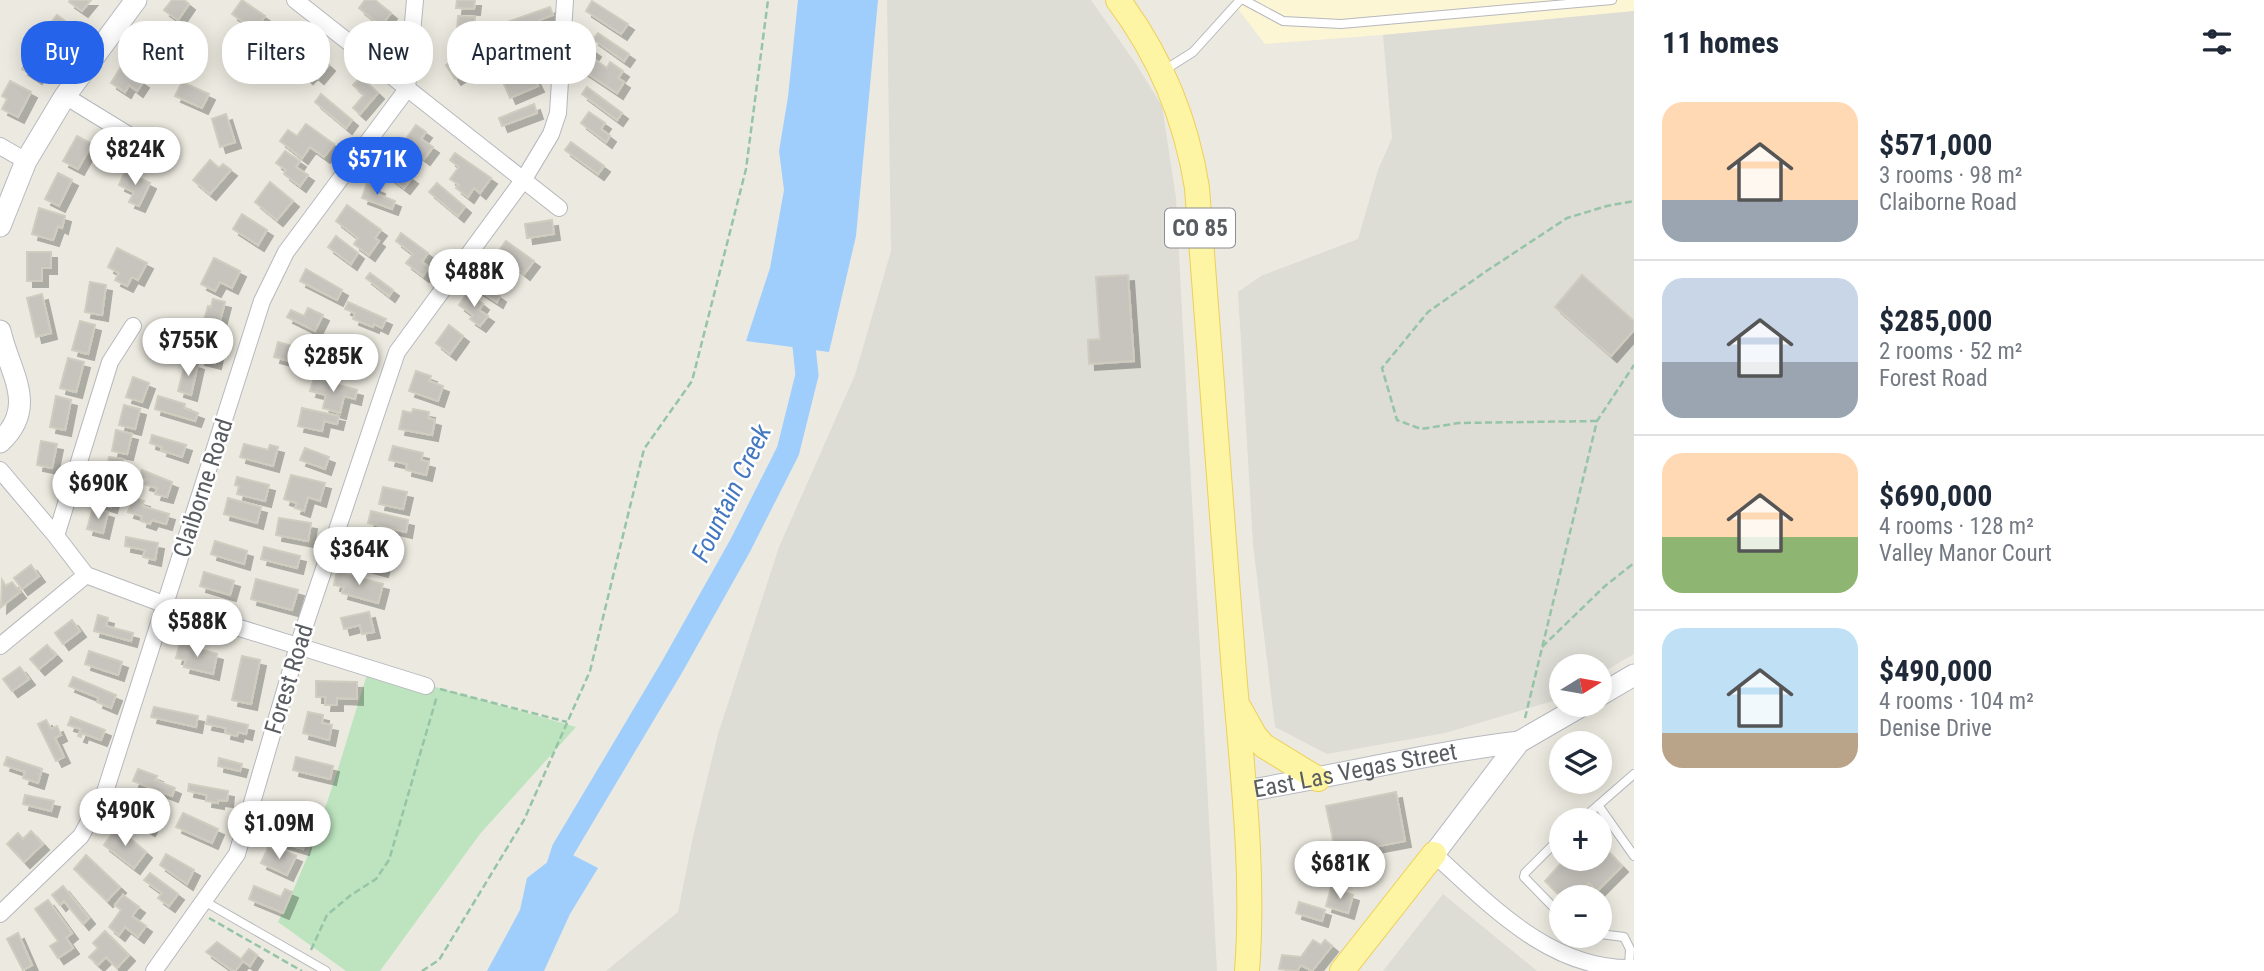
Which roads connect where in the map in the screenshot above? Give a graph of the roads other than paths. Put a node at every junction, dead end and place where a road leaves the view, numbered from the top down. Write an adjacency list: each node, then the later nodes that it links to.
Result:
1 (136, 0): 10 (street)
2 (295, 0): 9 (street)
3 (415, 0): 9 (street)
4 (565, 0): 14 (street, Forest Road)
5 (1118, 0): 8 (main road, CO 85)
6 (1242, 0): 7 (lane); 8 (lane)
7 (1612, 0)
8 (1161, 72): 29 (main road, CO 85)
9 (407, 89): 14 (street); 23 (street, Claiborne Road)
10 (65, 96): 11 (street); 13 (street)
11 (162, 145)
12 (0, 146): 13 (street)
13 (26, 161): 16 (street)
14 (524, 179): 15 (street); 25 (street, Forest Road)
15 (559, 208)
16 (0, 226)
17 (133, 326): 21 (street)
18 (0, 331): 19 (street)
19 (0, 442)
20 (0, 470): 21 (street)
21 (56, 536): 22 (street)
22 (86, 575): 23 (street); 24 (street)
23 (166, 605): 25 (street); 42 (street, Claiborne Road)
24 (0, 646)
25 (298, 646): 27 (street); 41 (street, Forest Road)
26 (1634, 674): 28 (street)
27 (426, 686)
28 (1612, 688)
29 (1236, 702): 33 (main road); 34 (main road, CO 85)
30 (1561, 718): 31 (street, East Las Vegas Street)
31 (1519, 742): 33 (street, East Las Vegas Street); 38 (street, East Las Vegas Street)
32 (1634, 774): 35 (lane)
33 (1318, 779): 34 (street, East Las Vegas Street)
34 (1245, 791): 47 (main road, East Las Vegas Street / CO 85)
35 (1598, 806): 36 (lane); 39 (lane)
36 (1596, 808)
37 (1549, 849): 40 (lane)
38 (1434, 854): 44 (street); 48 (main road)
39 (1634, 856)
40 (1549, 903)
41 (201, 906): 45 (street, Forest Road); 46 (lane)
42 (0, 914)
43 (1612, 936): 44 (lane)
44 (1632, 968)
45 (154, 971)
46 (326, 971)
47 (1247, 971)
48 (1342, 971)

